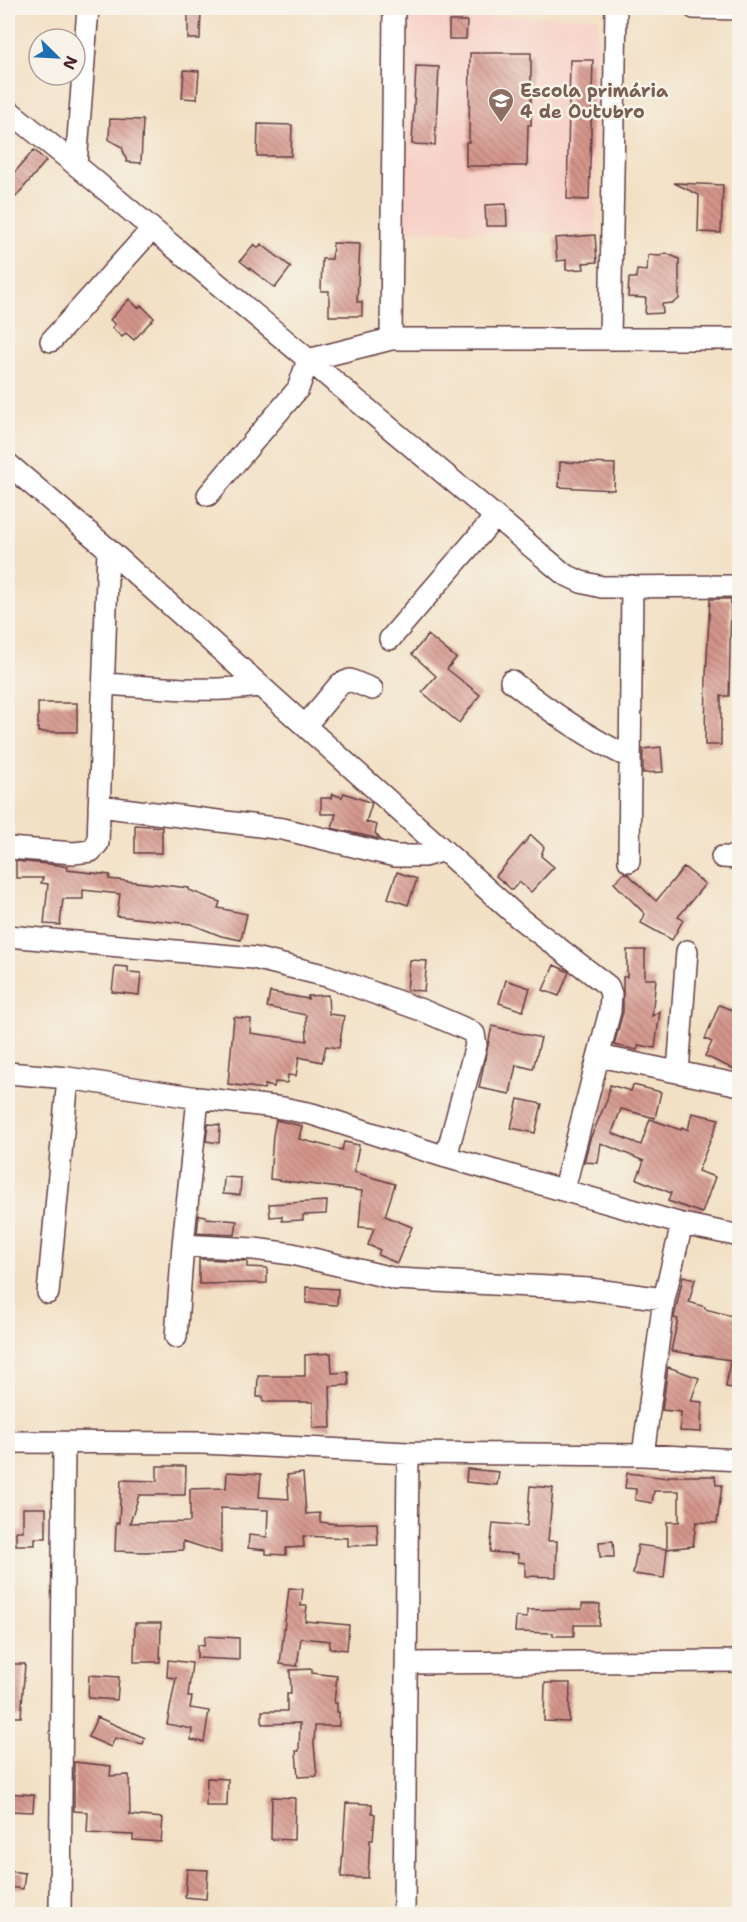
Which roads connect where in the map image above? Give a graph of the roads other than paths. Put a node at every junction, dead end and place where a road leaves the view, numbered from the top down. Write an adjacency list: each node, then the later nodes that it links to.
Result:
1 (88, 8): 7 (street)
2 (394, 8): 10 (street)
3 (616, 8): 9 (street)
4 (694, 8): 5 (street)
5 (740, 9)
6 (8, 111): 7 (street)
7 (76, 165): 8 (street)
8 (152, 229): 12 (street); 13 (street)
9 (610, 338): 10 (street); 11 (street)
10 (391, 339): 13 (street)
11 (740, 339)
12 (51, 340)
13 (308, 360): 15 (street); 16 (street)
14 (8, 464): 17 (street)
15 (208, 495)
16 (495, 518): 18 (street); 20 (street)
17 (108, 549): 22 (street); 23 (street)
18 (632, 586): 19 (street); 26 (street)
19 (740, 586)
20 (390, 639)
21 (511, 681): 26 (street)
22 (104, 684): 23 (street); 27 (street)
23 (258, 686): 25 (street)
24 (372, 689): 25 (street)
25 (305, 726): 29 (street)
26 (629, 757): 30 (street)
27 (99, 806): 28 (street); 29 (street)
28 (8, 848)
29 (444, 850): 33 (street)
30 (629, 861)
31 (8, 936): 39 (street)
32 (687, 951): 34 (street)
33 (599, 1056): 34 (street); 40 (street)
34 (678, 1072): 37 (street)
35 (8, 1073): 36 (street)
36 (68, 1078): 38 (street); 44 (street)
37 (740, 1085)
38 (198, 1098): 39 (street); 43 (street)
39 (446, 1156): 40 (street)
40 (564, 1189): 41 (street)
41 (682, 1224): 42 (street); 45 (street)
42 (739, 1233)
43 (183, 1245): 45 (street); 46 (street)
44 (48, 1293)
45 (664, 1299): 50 (street)
46 (176, 1337)
47 (8, 1442): 48 (street)
48 (64, 1443): 49 (street); 54 (street)
49 (408, 1453): 50 (street); 53 (street)
50 (643, 1455): 51 (street)
51 (740, 1460)
52 (740, 1660): 53 (street)
53 (407, 1663): 55 (street)
54 (60, 1914)
55 (404, 1914)

